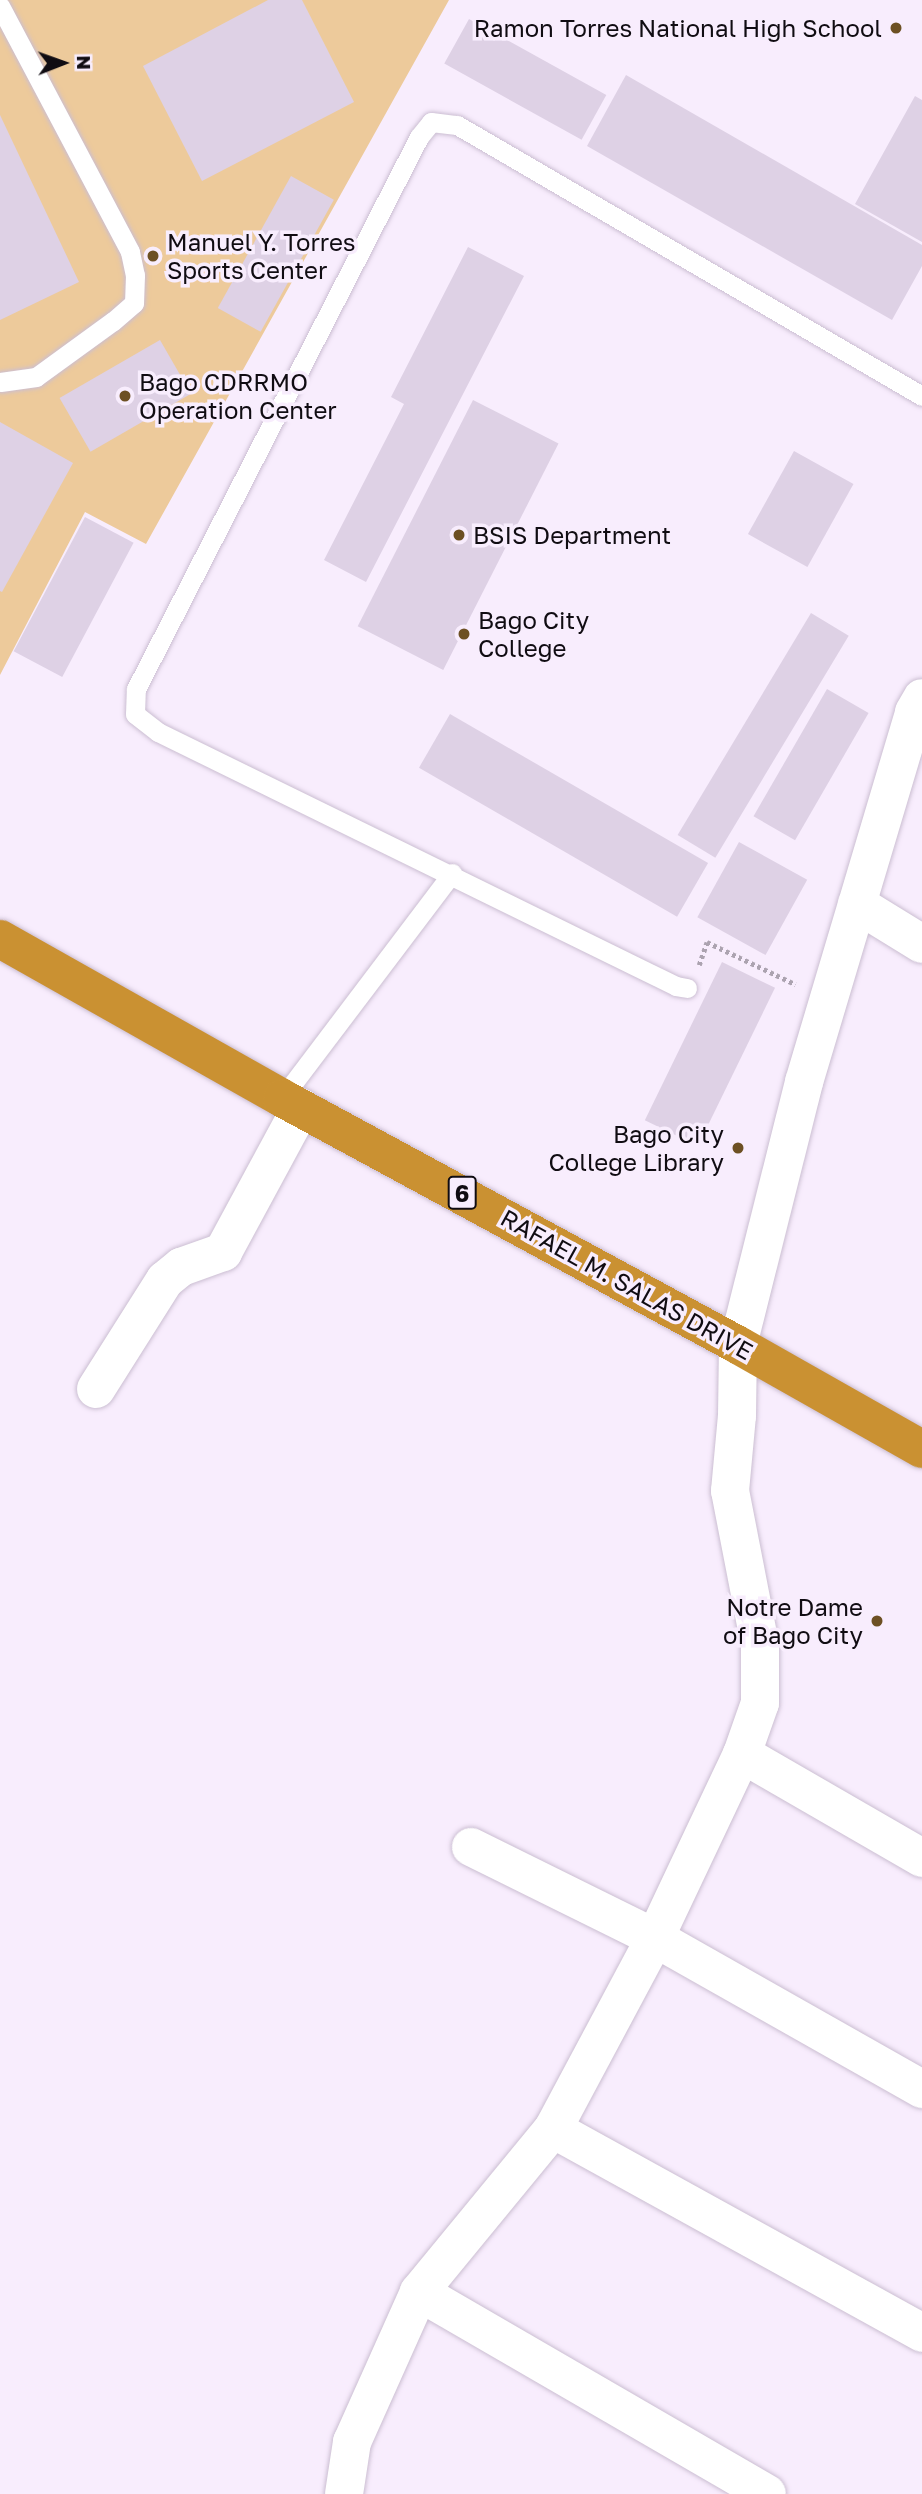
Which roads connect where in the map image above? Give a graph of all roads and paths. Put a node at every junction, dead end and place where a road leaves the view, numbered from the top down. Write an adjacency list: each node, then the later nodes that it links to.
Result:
1 (0, 6): 2 (lane)
2 (0, 382)
3 (922, 396): 5 (lane)
4 (922, 698): 6 (street)
5 (452, 873): 9 (lane); 11 (lane)
6 (857, 904): 8 (street); 10 (street)
7 (0, 939): 11 (highway, RAFAEL M. SALAS DRIVE / 6)
8 (922, 944)
9 (687, 988): 10 (path)
10 (828, 999): 12 (street)
11 (291, 1103): 12 (highway, RAFAEL M. SALAS DRIVE / 6); 13 (street)
12 (738, 1345): 14 (highway, RAFAEL M. SALAS DRIVE / 6); 15 (street)
13 (96, 1389)
14 (922, 1449)
15 (742, 1754): 17 (street); 18 (street)
16 (471, 1847): 18 (street)
17 (922, 1858)
18 (654, 1938): 19 (street); 20 (street)
19 (922, 2089)
20 (553, 2129): 21 (street); 22 (street)
21 (419, 2292): 23 (street); 24 (street)
22 (922, 2333)
23 (344, 2494)
24 (767, 2494)

